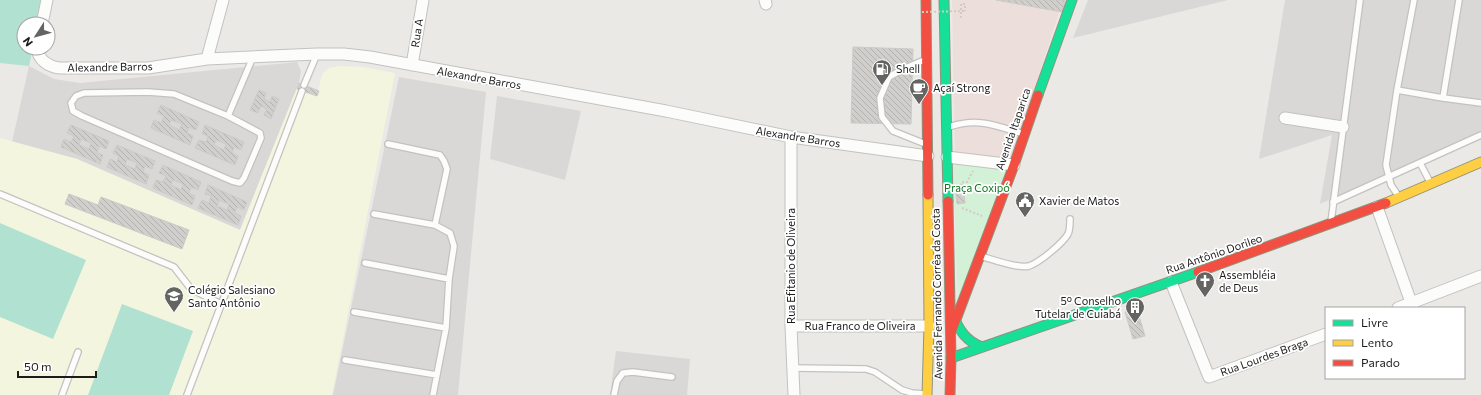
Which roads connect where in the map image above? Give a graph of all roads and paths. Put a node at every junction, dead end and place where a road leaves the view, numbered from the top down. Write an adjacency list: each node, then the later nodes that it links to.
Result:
1 (47, 0): 11 (street)
2 (223, 0): 16 (street)
3 (423, 0): 18 (street, Rua A)
4 (926, 0): 17 (main road, Avenida Fernando Corrêa da Costa)
5 (944, 0): 25 (main road, Avenida Fernando Corrêa da Costa)
6 (1072, 0): 26 (main road, Avenida Itaparica)
7 (1360, 0): 24 (lane)
8 (1414, 0): 19 (lane)
9 (1458, 0): 20 (lane)
10 (922, 12): 12 (path, bridge)
11 (44, 16)
12 (961, 17)
13 (317, 54): 15 (street, Alexandre Barros); 18 (street, Alexandre Barros); 54 (lane)
14 (39, 56): 16 (street, Alexandre Barros)
15 (253, 57): 16 (street, Alexandre Barros); 22 (lane)
16 (207, 59)
17 (926, 60): 30 (main road, Avenida Fernando Corrêa da Costa); 30 (lane)
18 (412, 65): 28 (street, Alexandre Barros)
19 (1398, 90): 20 (lane); 36 (lane)
20 (1443, 98): 21 (lane)
21 (1481, 103)
22 (228, 116): 22 (lane)
23 (1286, 118): 24 (street)
24 (1343, 127): 41 (lane)
25 (946, 128): 26 (lane); 31 (main road, Avenida Fernando Corrêa da Costa)
26 (1024, 134): 35 (main road, Avenida Itaparica)
27 (1481, 135): 34 (lane)
28 (791, 137): 30 (street, Alexandre Barros); 59 (street, Rua Efitanio de Oliveira)
29 (388, 144): 48 (lane)
30 (928, 151): 60 (main road, Avenida Fernando Corrêa da Costa)
31 (947, 157): 32 (street); 56 (main road, Avenida Fernando Corrêa da Costa)
32 (979, 160): 35 (street); 37 (path)
33 (1481, 162): 38 (main road, Rua Antônio Dorileo)
34 (1420, 163): 36 (lane); 38 (lane)
35 (1014, 165): 46 (main road, Avenida Itaparica)
36 (1389, 177): 40 (lane); 41 (lane)
37 (959, 182)
38 (1431, 184): 40 (main road, Rua Antônio Dorileo)
39 (0, 194): 54 (lane)
40 (1400, 198): 42 (main road, Rua Antônio Dorileo)
41 (1333, 202): 47 (lane)
42 (1377, 207): 47 (main road, Rua Antônio Dorileo); 55 (street)
43 (961, 208): 46 (path)
44 (374, 214): 48 (lane)
45 (1070, 219): 49 (lane)
46 (993, 220): 49 (main road, Avenida Itaparica)
47 (1330, 224): 53 (main road, Rua Antônio Dorileo)
48 (435, 225): 52 (lane)
49 (980, 256): 58 (main road, Avenida Itaparica)
50 (365, 263): 52 (lane)
51 (1481, 276): 55 (street)
52 (449, 279): 61 (lane)
53 (1171, 282): 63 (street, Rua Lourdes Braga); 64 (main road, Rua Antônio Dorileo)
54 (221, 304): 73 (lane)
55 (1412, 306)
56 (950, 310): 58 (main road); 62 (main road, Avenida Fernando Corrêa da Costa)
57 (354, 312): 61 (lane)
58 (956, 322): 62 (main road, Avenida Itaparica); 64 (main road)
59 (791, 326): 60 (street, Rua Franco de Oliveira); 68 (street, Rua Efitanio de Oliveira)
60 (929, 326): 71 (main road, Avenida Fernando Corrêa da Costa)
61 (446, 328): 69 (lane)
62 (950, 334): 66 (main road, Avenida Fernando Corrêa da Costa)
63 (1325, 334)
64 (982, 347): 66 (main road, Rua Antônio Dorileo)
65 (78, 352): 72 (lane)
66 (951, 358): 77 (main road, Avenida Fernando Corrêa da Costa)
67 (345, 360): 69 (lane)
68 (793, 368): 71 (lane); 76 (street, Rua Efitanio de Oliveira)
69 (437, 375): 74 (lane)
70 (672, 377): 75 (lane)
71 (927, 394)
72 (62, 395)
73 (187, 395)
74 (433, 395)
75 (614, 395)
76 (794, 395)
77 (950, 395)

